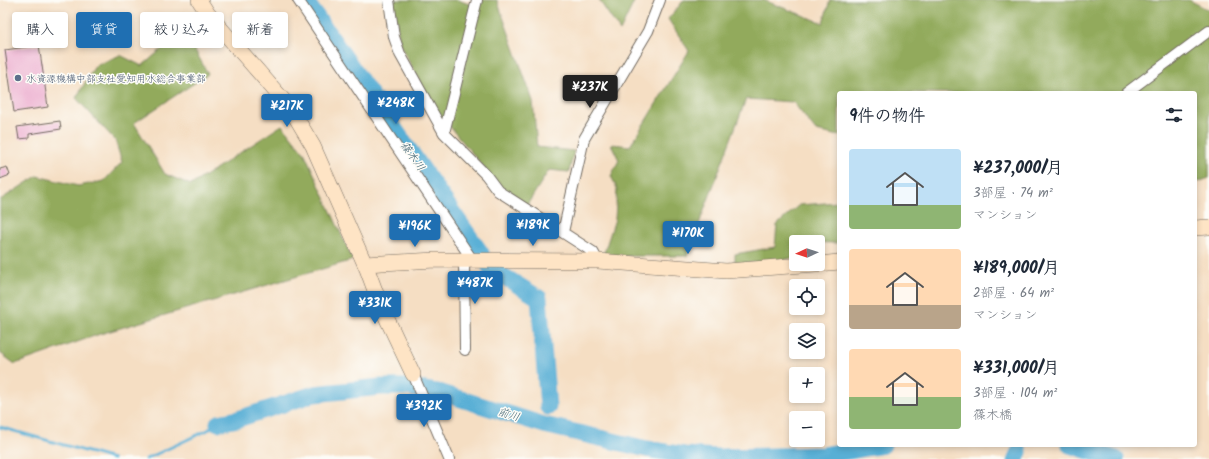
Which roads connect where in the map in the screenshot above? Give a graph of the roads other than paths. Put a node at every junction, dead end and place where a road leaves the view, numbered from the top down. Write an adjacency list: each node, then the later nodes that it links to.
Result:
1 (199, 0): 16 (street)
2 (298, 0): 12 (street)
3 (389, 0): 8 (street)
4 (477, 0): 8 (street)
5 (660, 0): 11 (street)
6 (1209, 31): 7 (street)
7 (1129, 91)
8 (444, 133): 11 (street)
9 (1209, 227): 10 (street)
10 (1197, 228)
11 (563, 232): 13 (street)
12 (468, 260): 13 (street); 16 (street); 18 (street)
13 (598, 261): 17 (street)
14 (837, 262): 15 (street)
15 (825, 263)
16 (365, 264): 19 (street)
17 (789, 266)
18 (465, 350)
19 (413, 374): 20 (street)
20 (449, 459)

